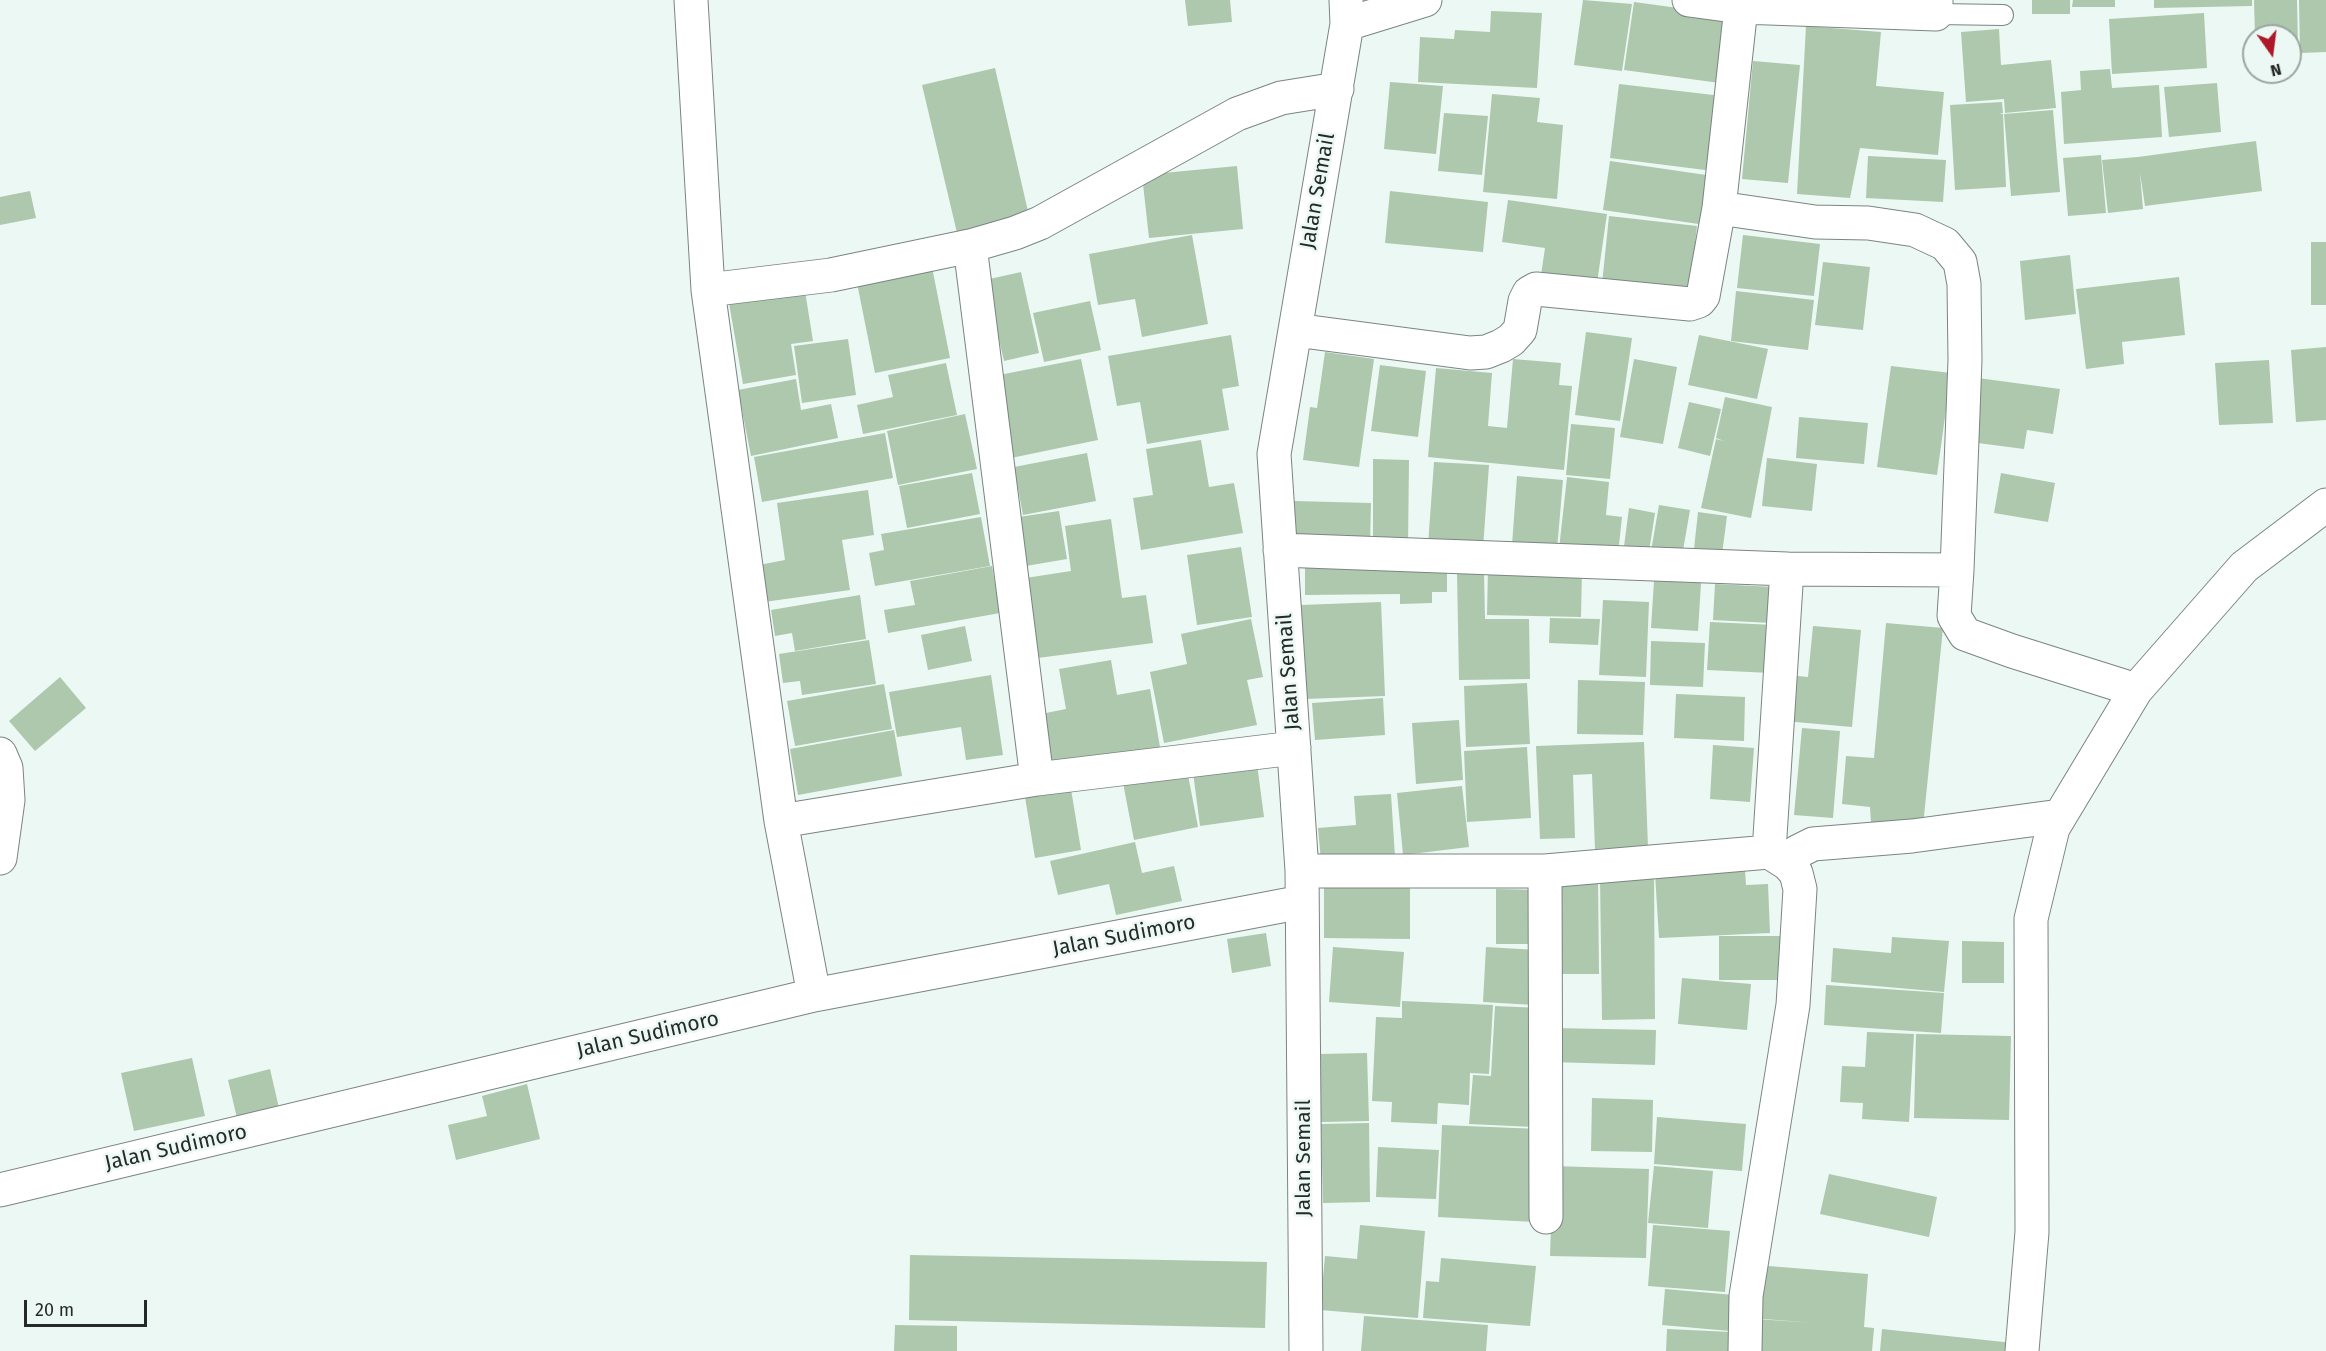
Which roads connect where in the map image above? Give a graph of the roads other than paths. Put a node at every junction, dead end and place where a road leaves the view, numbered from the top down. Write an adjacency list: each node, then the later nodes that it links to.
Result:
1 (691, 0): 11 (street)
2 (1425, 0): 6 (street)
3 (1689, 0): 4 (street)
4 (1741, 7): 5 (street); 9 (street)
5 (1936, 7): 7 (lane)
6 (1346, 12): 8 (street, Jalan Semail)
7 (2003, 15)
8 (1337, 89): 10 (street); 12 (street, Jalan Semail)
9 (1719, 208): 12 (street); 16 (street)
10 (970, 246): 11 (street); 20 (street)
11 (708, 290): 22 (street)
12 (1295, 330): 14 (street, Jalan Semail)
13 (2326, 505): 17 (street)
14 (1280, 550): 15 (street); 18 (street, Jalan Semail)
15 (1787, 569): 16 (street); 24 (street)
16 (1957, 570): 17 (street)
17 (2136, 690): 21 (street)
18 (1294, 748): 20 (street); 26 (street, Jalan Semail)
19 (0, 754): 23 (street)
20 (1037, 779): 22 (street)
21 (2060, 816): 24 (street); 32 (street)
22 (781, 821): 27 (street)
23 (0, 858)
24 (1779, 858): 25 (street, Jalan Sudimoro); 31 (street)
25 (1545, 871): 26 (street, Jalan Sudimoro); 29 (street)
26 (1302, 887): 27 (street, Jalan Sudimoro); 30 (street, Jalan Semail)
27 (814, 995): 28 (street, Jalan Sudimoro)
28 (0, 1190)
29 (1546, 1216)
30 (1306, 1351)
31 (1745, 1351)
32 (2022, 1351)

